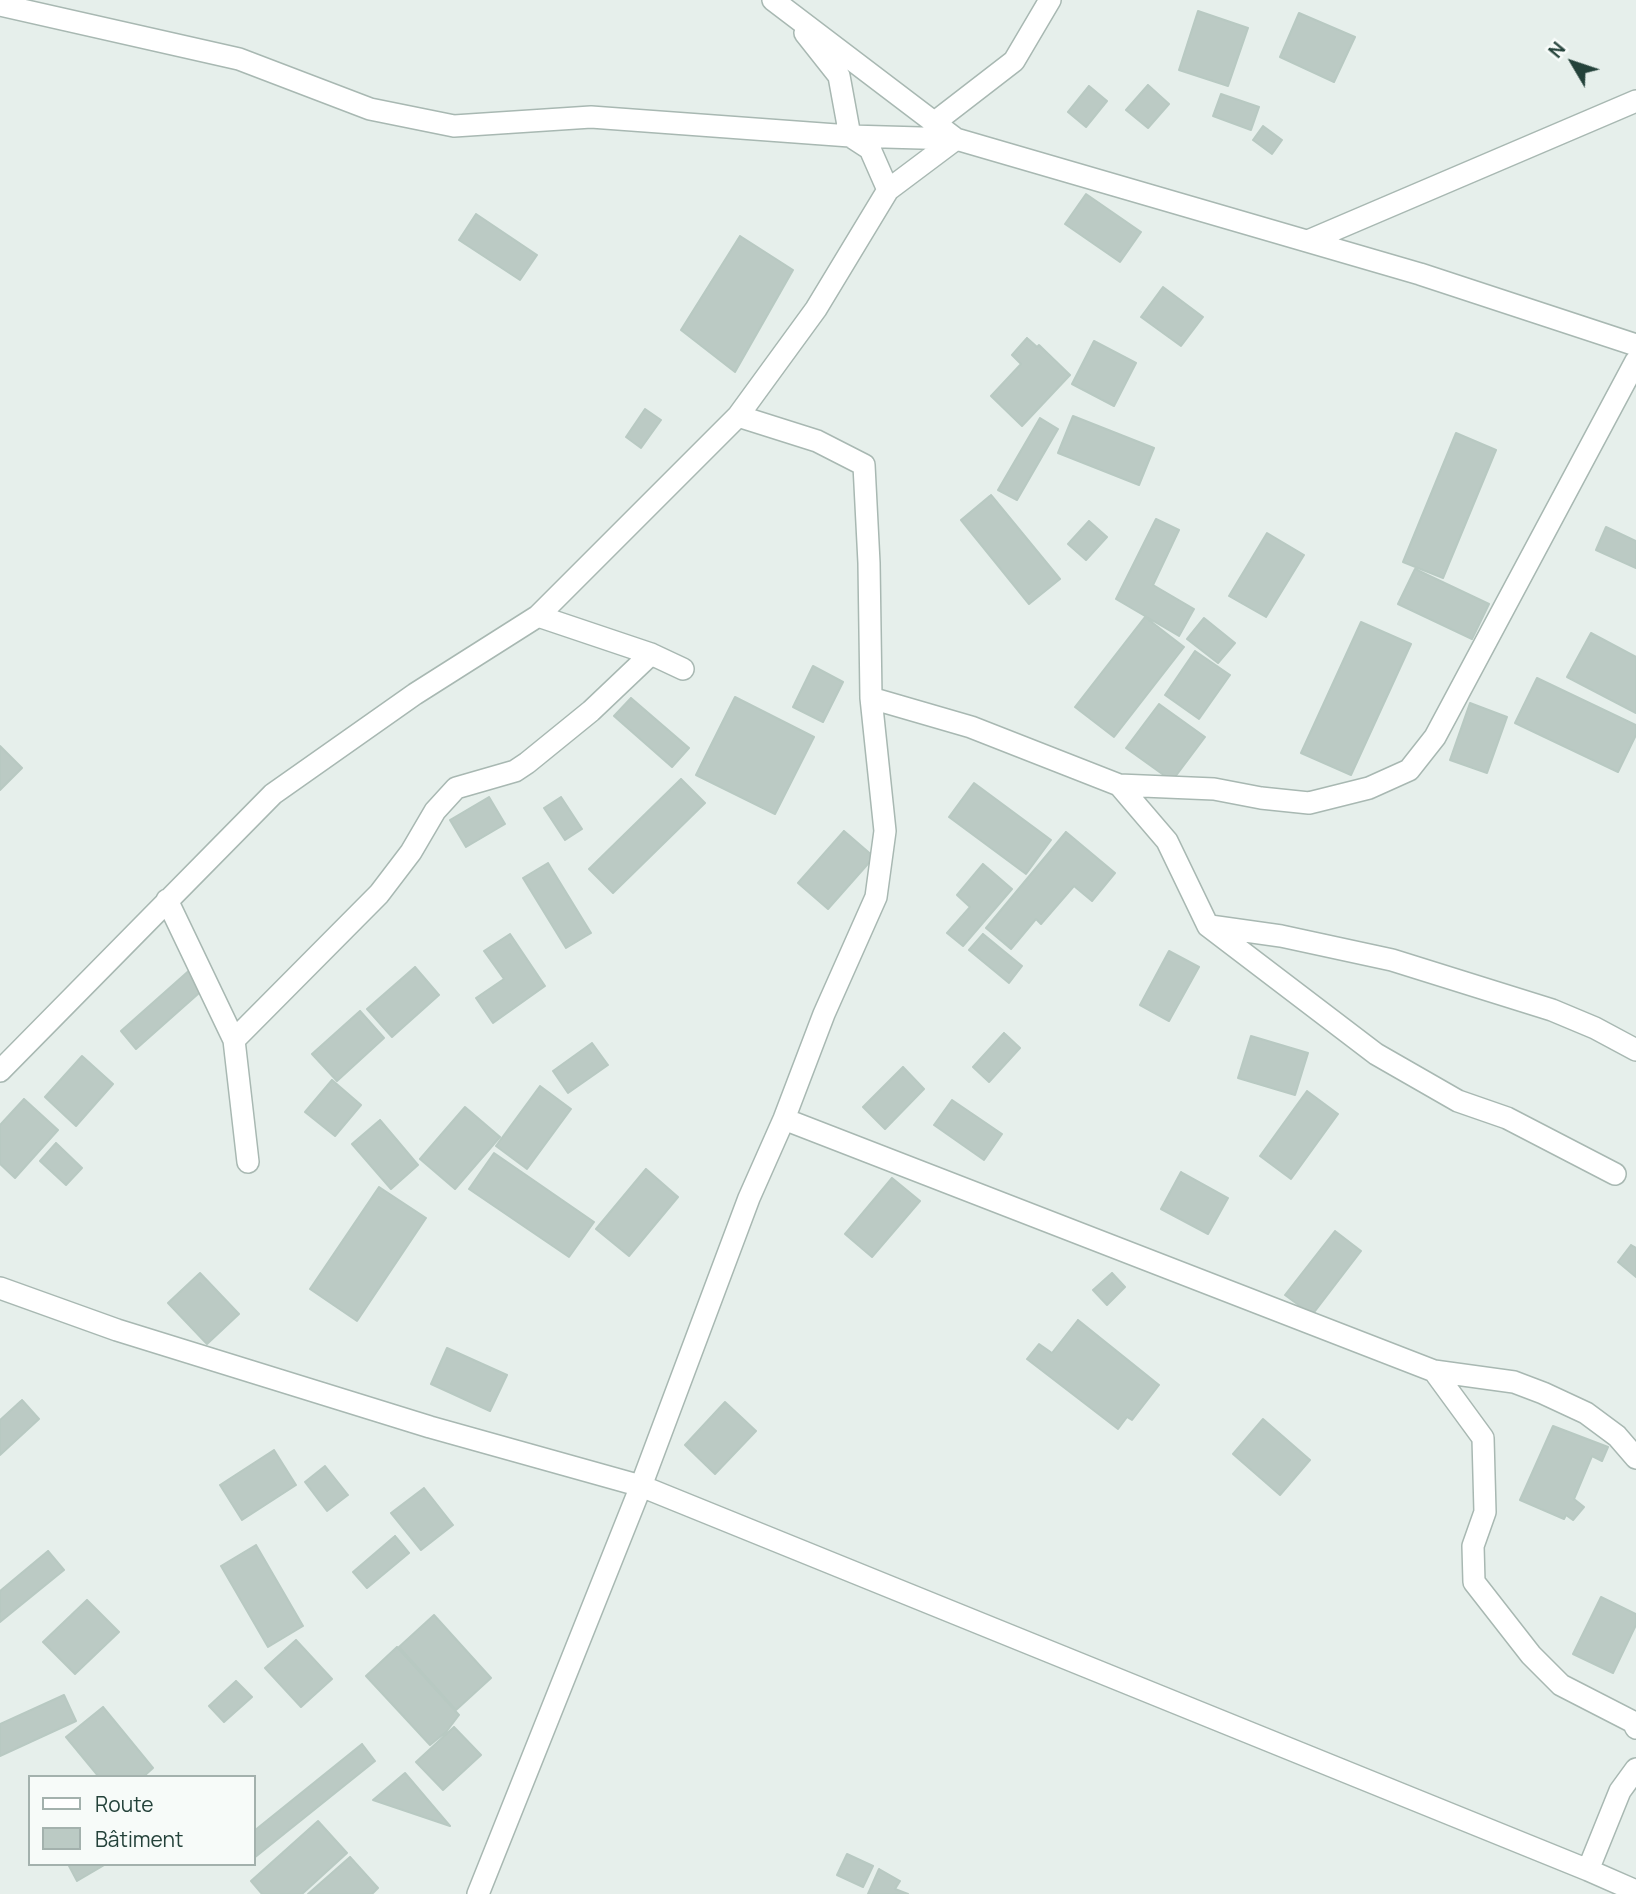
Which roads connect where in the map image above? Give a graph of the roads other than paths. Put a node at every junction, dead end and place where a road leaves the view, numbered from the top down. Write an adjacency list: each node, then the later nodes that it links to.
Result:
1 (1050, 0): 5 (street)
2 (0, 5): 6 (street)
3 (780, 5): 5 (street); 6 (street)
4 (1636, 101): 9 (street)
5 (935, 122): 7 (street)
6 (850, 136): 7 (street); 8 (street)
7 (956, 139): 8 (street); 9 (street)
8 (888, 190): 12 (street)
9 (1308, 242): 10 (street)
10 (1636, 345)
11 (1636, 361): 17 (street)
12 (738, 416): 13 (street); 16 (street)
13 (538, 616): 14 (street); 18 (street)
14 (651, 654): 15 (street); 20 (street)
15 (683, 669)
16 (872, 698): 17 (street); 23 (street)
17 (1119, 785): 19 (street)
18 (167, 900): 20 (street); 22 (street)
19 (1208, 926): 21 (street); 25 (street)
20 (234, 1040): 24 (street)
21 (1636, 1051)
22 (0, 1071)
23 (784, 1119): 27 (street); 29 (street)
24 (248, 1162)
25 (1615, 1174)
26 (0, 1288): 29 (street)
27 (1434, 1371): 28 (street); 30 (street)
28 (1636, 1458)
29 (640, 1486): 32 (street); 34 (street)
30 (1636, 1728)
31 (1636, 1769): 32 (street)
32 (1588, 1870): 33 (street)
33 (1636, 1891)
34 (478, 1894)

